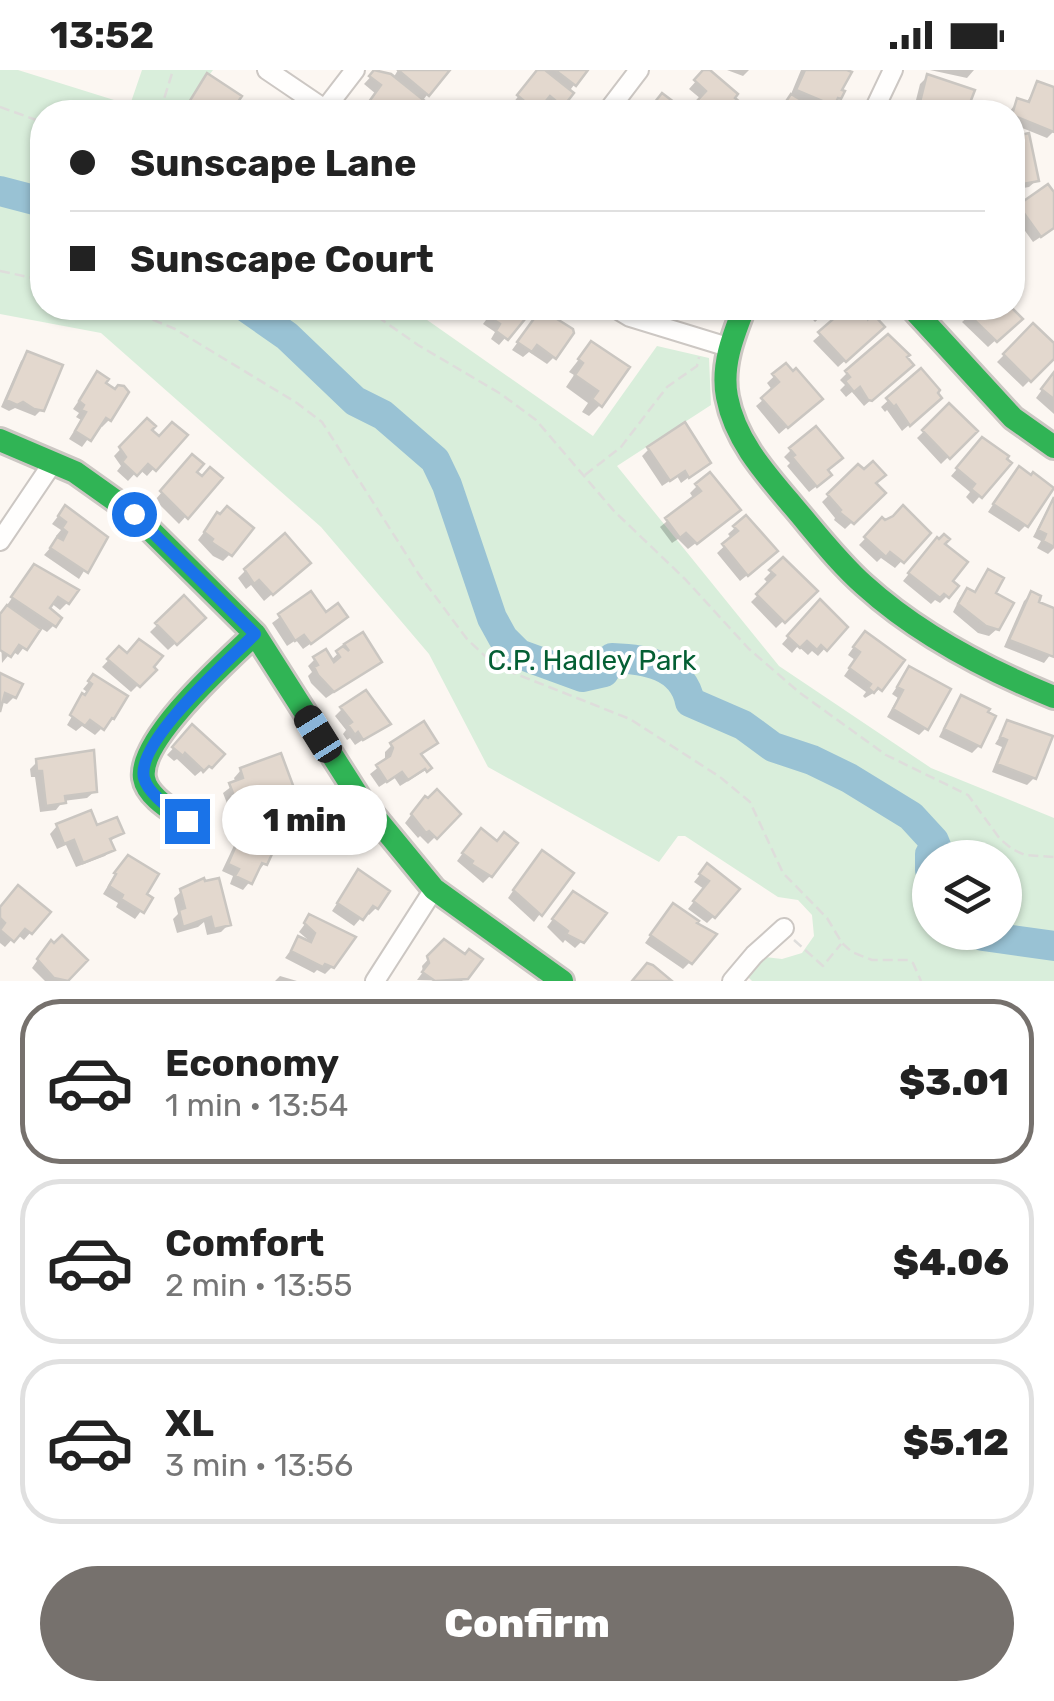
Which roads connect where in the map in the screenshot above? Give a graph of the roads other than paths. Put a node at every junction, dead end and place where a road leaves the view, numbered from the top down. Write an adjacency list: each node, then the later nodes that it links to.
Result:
1 (266, 70): 5 (street)
2 (355, 70): 6 (street)
3 (639, 70): 7 (street)
4 (893, 70): 8 (street)
5 (311, 100)
6 (335, 100)
7 (615, 100)
8 (878, 100)
9 (640, 320): 12 (street)
10 (739, 320): 12 (street)
11 (923, 320): 14 (street)
12 (728, 347): 18 (street)
13 (0, 440): 15 (street)
14 (1054, 447)
15 (52, 464): 16 (street); 17 (street)
16 (0, 541)
17 (255, 634): 19 (street); 20 (street)
18 (1054, 697)
19 (187, 821)
20 (434, 890): 22 (street); 23 (street)
21 (784, 928): 24 (street)
22 (375, 981)
23 (562, 981)
24 (732, 981)

